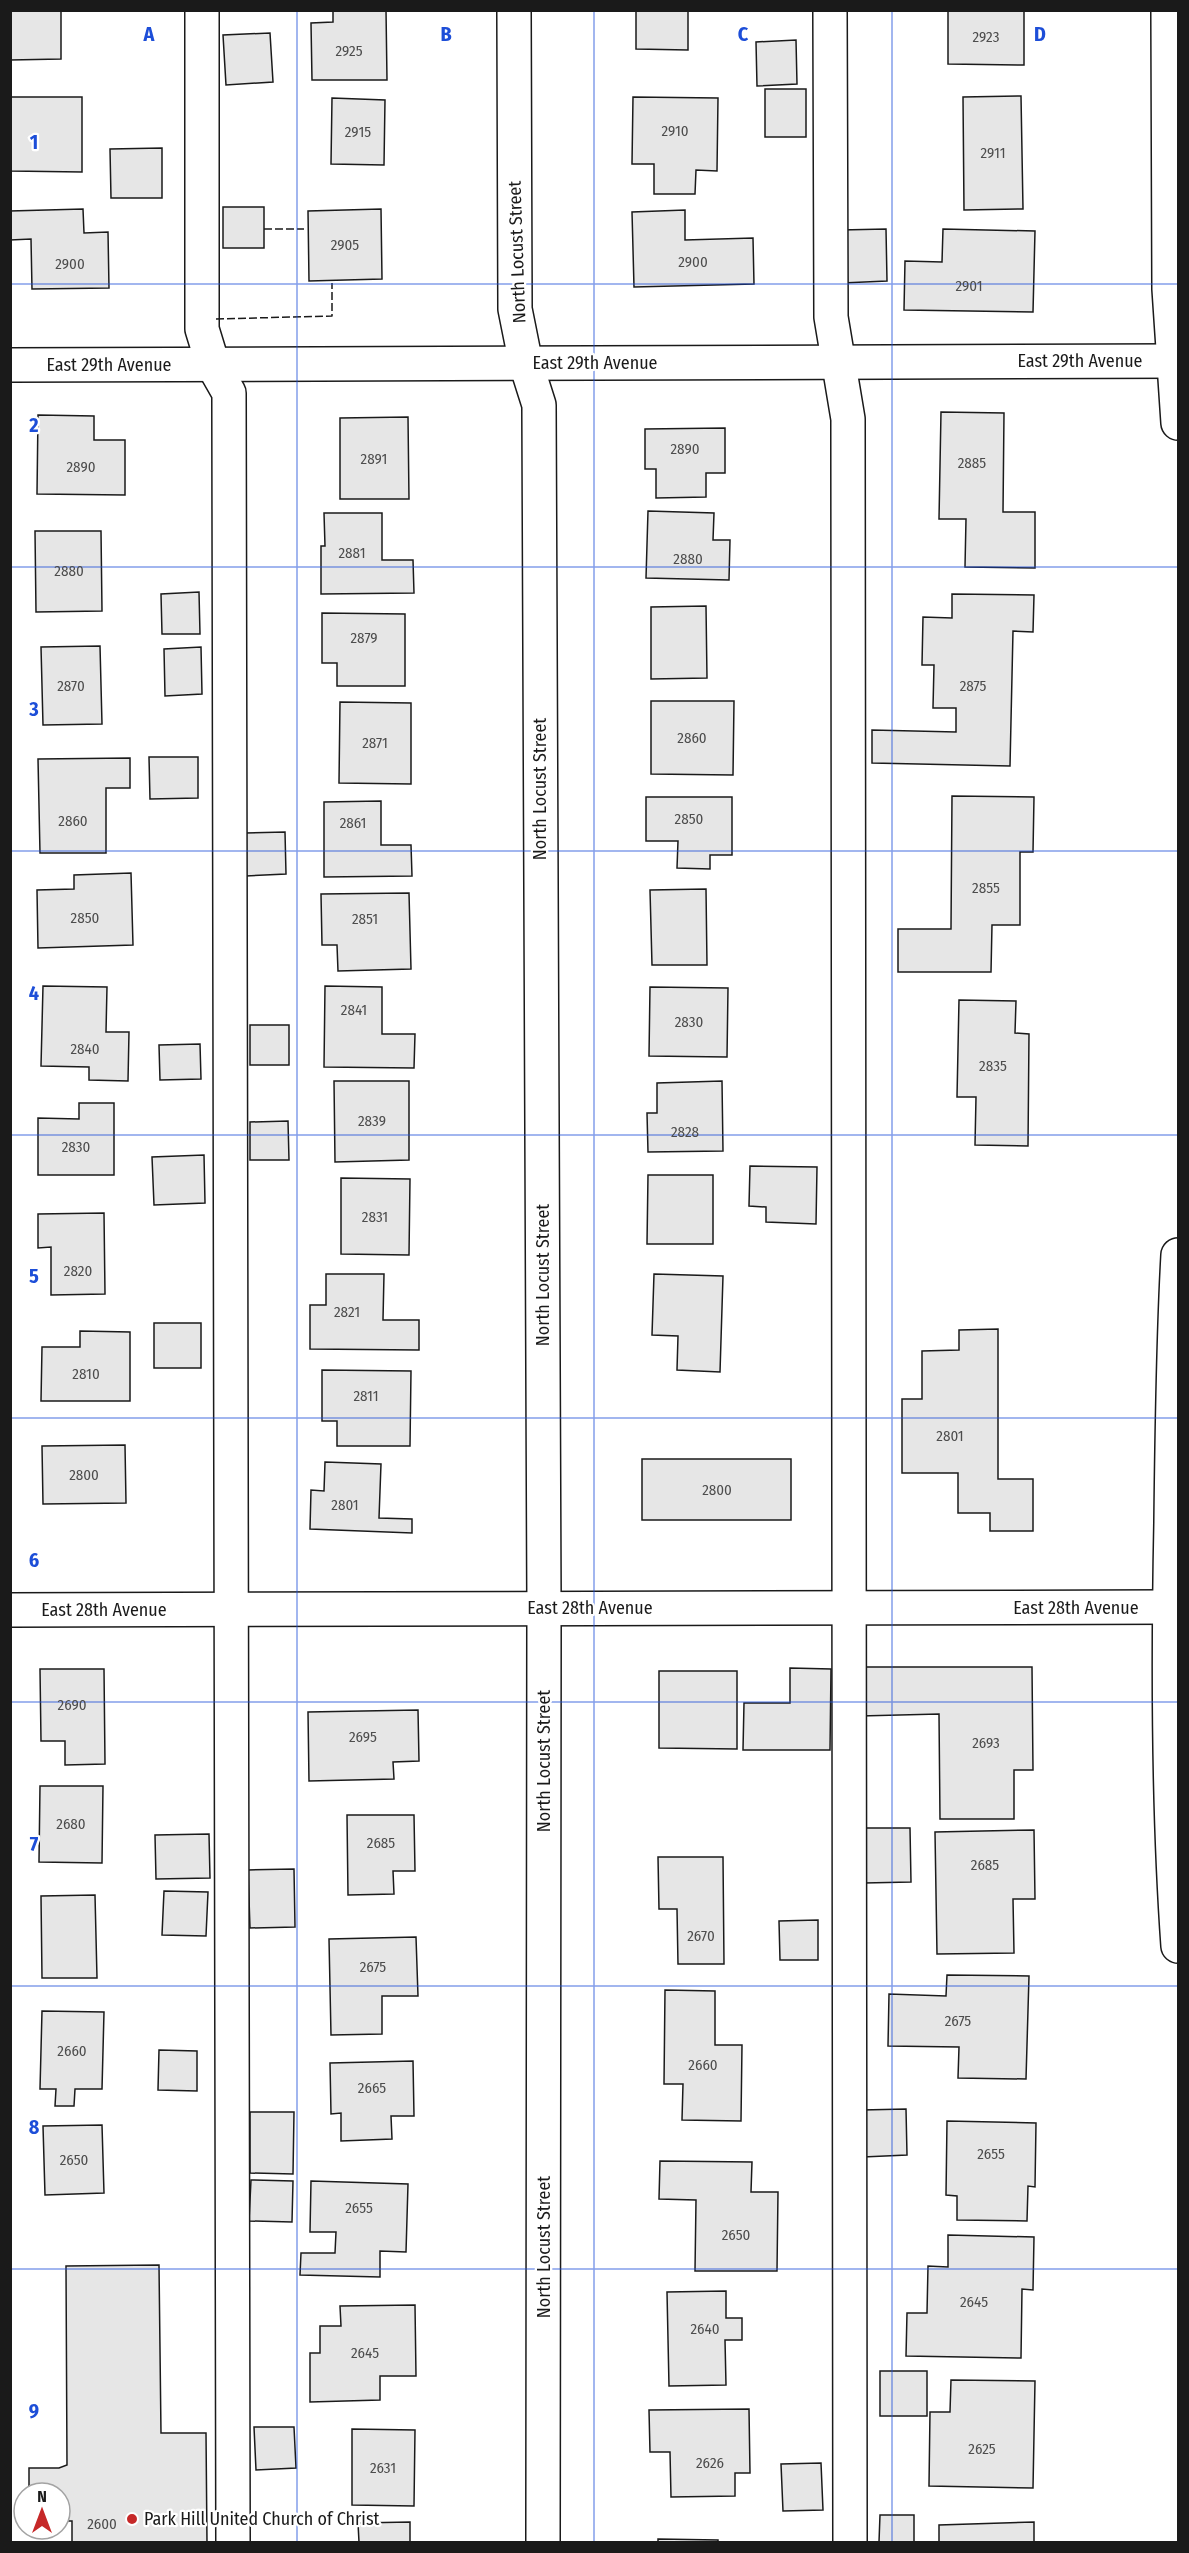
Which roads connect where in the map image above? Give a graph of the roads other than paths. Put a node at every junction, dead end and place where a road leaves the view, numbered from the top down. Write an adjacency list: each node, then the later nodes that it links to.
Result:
1 (202, 10): 9 (street)
2 (514, 10): 7 (street, North Locust Street)
3 (830, 10): 6 (street)
4 (1168, 10): 5 (street)
5 (1176, 361): 6 (street, East 29th Avenue); 10 (street)
6 (841, 362): 7 (street, East 29th Avenue); 15 (street)
7 (526, 363): 9 (street, East 29th Avenue); 12 (street, North Locust Street)
8 (10, 365): 9 (street, East 29th Avenue)
9 (213, 365): 14 (street)
10 (1179, 423)
11 (1179, 1255): 13 (street)
12 (544, 1607): 14 (street, East 28th Avenue); 15 (street, East 28th Avenue); 19 (street, North Locust Street)
13 (1169, 1607): 15 (street, East 28th Avenue); 17 (street)
14 (231, 1609): 16 (street, East 28th Avenue); 18 (street)
15 (848, 1609): 20 (street)
16 (10, 1610)
17 (1179, 1946)
18 (233, 2542)
19 (543, 2542)
20 (850, 2542)

